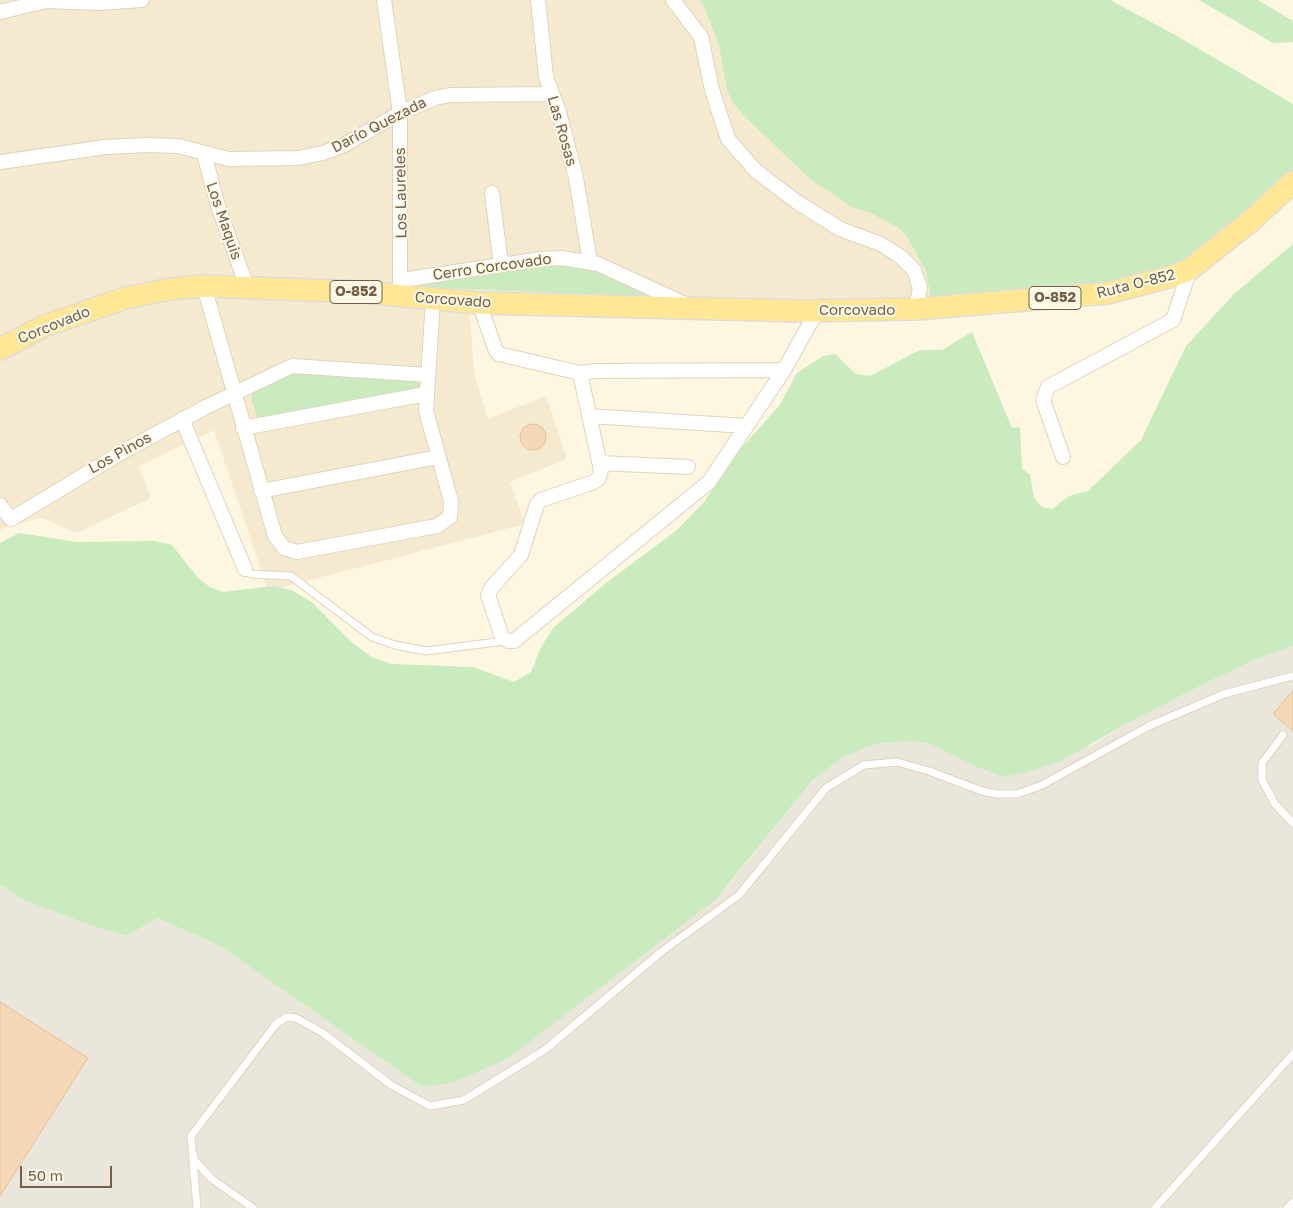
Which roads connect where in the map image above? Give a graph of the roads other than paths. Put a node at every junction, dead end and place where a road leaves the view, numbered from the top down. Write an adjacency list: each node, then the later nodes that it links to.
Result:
1 (142, 0): 5 (street)
2 (384, 0): 7 (street, Los Laureles)
3 (538, 0): 6 (street, Las Rosas)
4 (673, 0): 22 (street)
5 (0, 12)
6 (552, 94): 7 (street, Darío Quezada); 12 (street, Las Rosas)
7 (400, 113): 8 (street, Darío Quezada); 17 (street, Los Laureles)
8 (204, 154): 9 (street, Darío Quezada); 16 (street, Los Maquis)
9 (0, 162)
10 (1293, 182): 14 (main road, Ruta O-852 / O-852)
11 (492, 193): 13 (street)
12 (590, 262): 13 (street, Cerro Corcovado); 20 (street, Cerro Corcovado)
13 (501, 265): 17 (street, Cerro Corcovado)
14 (1190, 269): 22 (main road, Ruta O-852 / O-852); 34 (street)
15 (204, 286): 16 (main road, Corcovado / O-852); 23 (main road, Corcovado / O-852); 28 (street)
16 (247, 287): 17 (main road, Corcovado / O-852)
17 (400, 288): 18 (main road, Corcovado / O-852)
18 (433, 299): 19 (main road, Corcovado / O-852); 26 (street)
19 (479, 303): 20 (main road, Corcovado / O-852); 25 (street)
20 (693, 308): 21 (main road, Corcovado / O-852)
21 (818, 309): 22 (main road, Corcovado / O-852); 24 (street)
22 (916, 309)
23 (0, 348)
24 (784, 370): 25 (street); 31 (street)
25 (580, 373): 29 (street)
26 (428, 375): 27 (street); 28 (street, Los Pinos)
27 (426, 394): 32 (street); 33 (street)
28 (234, 395): 30 (street, Los Pinos); 32 (street)
29 (590, 416): 31 (street); 35 (street)
30 (182, 420): 38 (street, Los Pinos); 39 (street)
31 (746, 426): 40 (street)
32 (243, 428): 37 (street)
33 (438, 457): 37 (street); 37 (street)
34 (1063, 457)
35 (600, 463): 36 (street); 40 (street)
36 (688, 467)
37 (261, 491)
38 (0, 505)
39 (245, 569): 40 (lane)
40 (508, 641)
41 (1293, 676): 45 (lane)
42 (1283, 735): 43 (lane)
43 (1293, 823)
44 (1293, 1054): 49 (lane)
45 (191, 1136): 47 (lane); 48 (lane)
46 (1293, 1202): 50 (lane)
47 (196, 1208)
48 (253, 1208)
49 (1155, 1208)
50 (1287, 1208)

